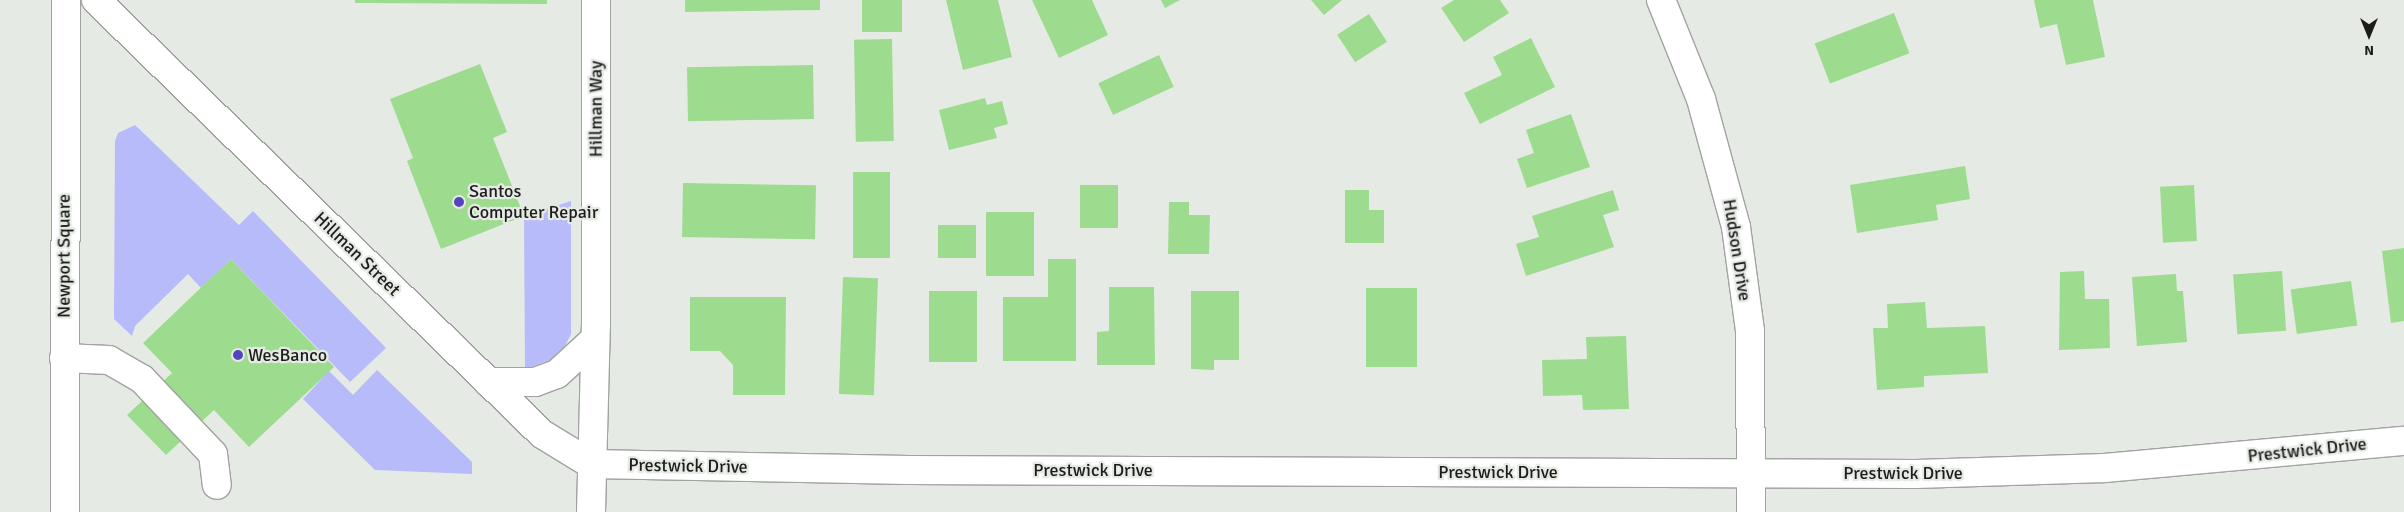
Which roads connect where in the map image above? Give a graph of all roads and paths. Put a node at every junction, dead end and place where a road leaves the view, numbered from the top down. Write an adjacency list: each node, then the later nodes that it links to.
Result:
1 (66, 0): 6 (street, Newport Square)
2 (96, 0): 7 (street, Hillman Street)
3 (596, 0): 5 (street, Hillman Way)
4 (1666, 1): 10 (street, Hudson Drive)
5 (596, 339): 7 (street); 9 (street, Hillman Way)
6 (64, 358): 11 (street); 12 (street, Newport Square)
7 (488, 382): 9 (street, Hillman Street)
8 (2404, 441): 10 (street, Prestwick Drive)
9 (591, 464): 10 (street, Prestwick Drive); 13 (street)
10 (1751, 472): 14 (street, Hudson Drive)
11 (217, 485)
12 (64, 512)
13 (591, 512)
14 (1751, 512)

